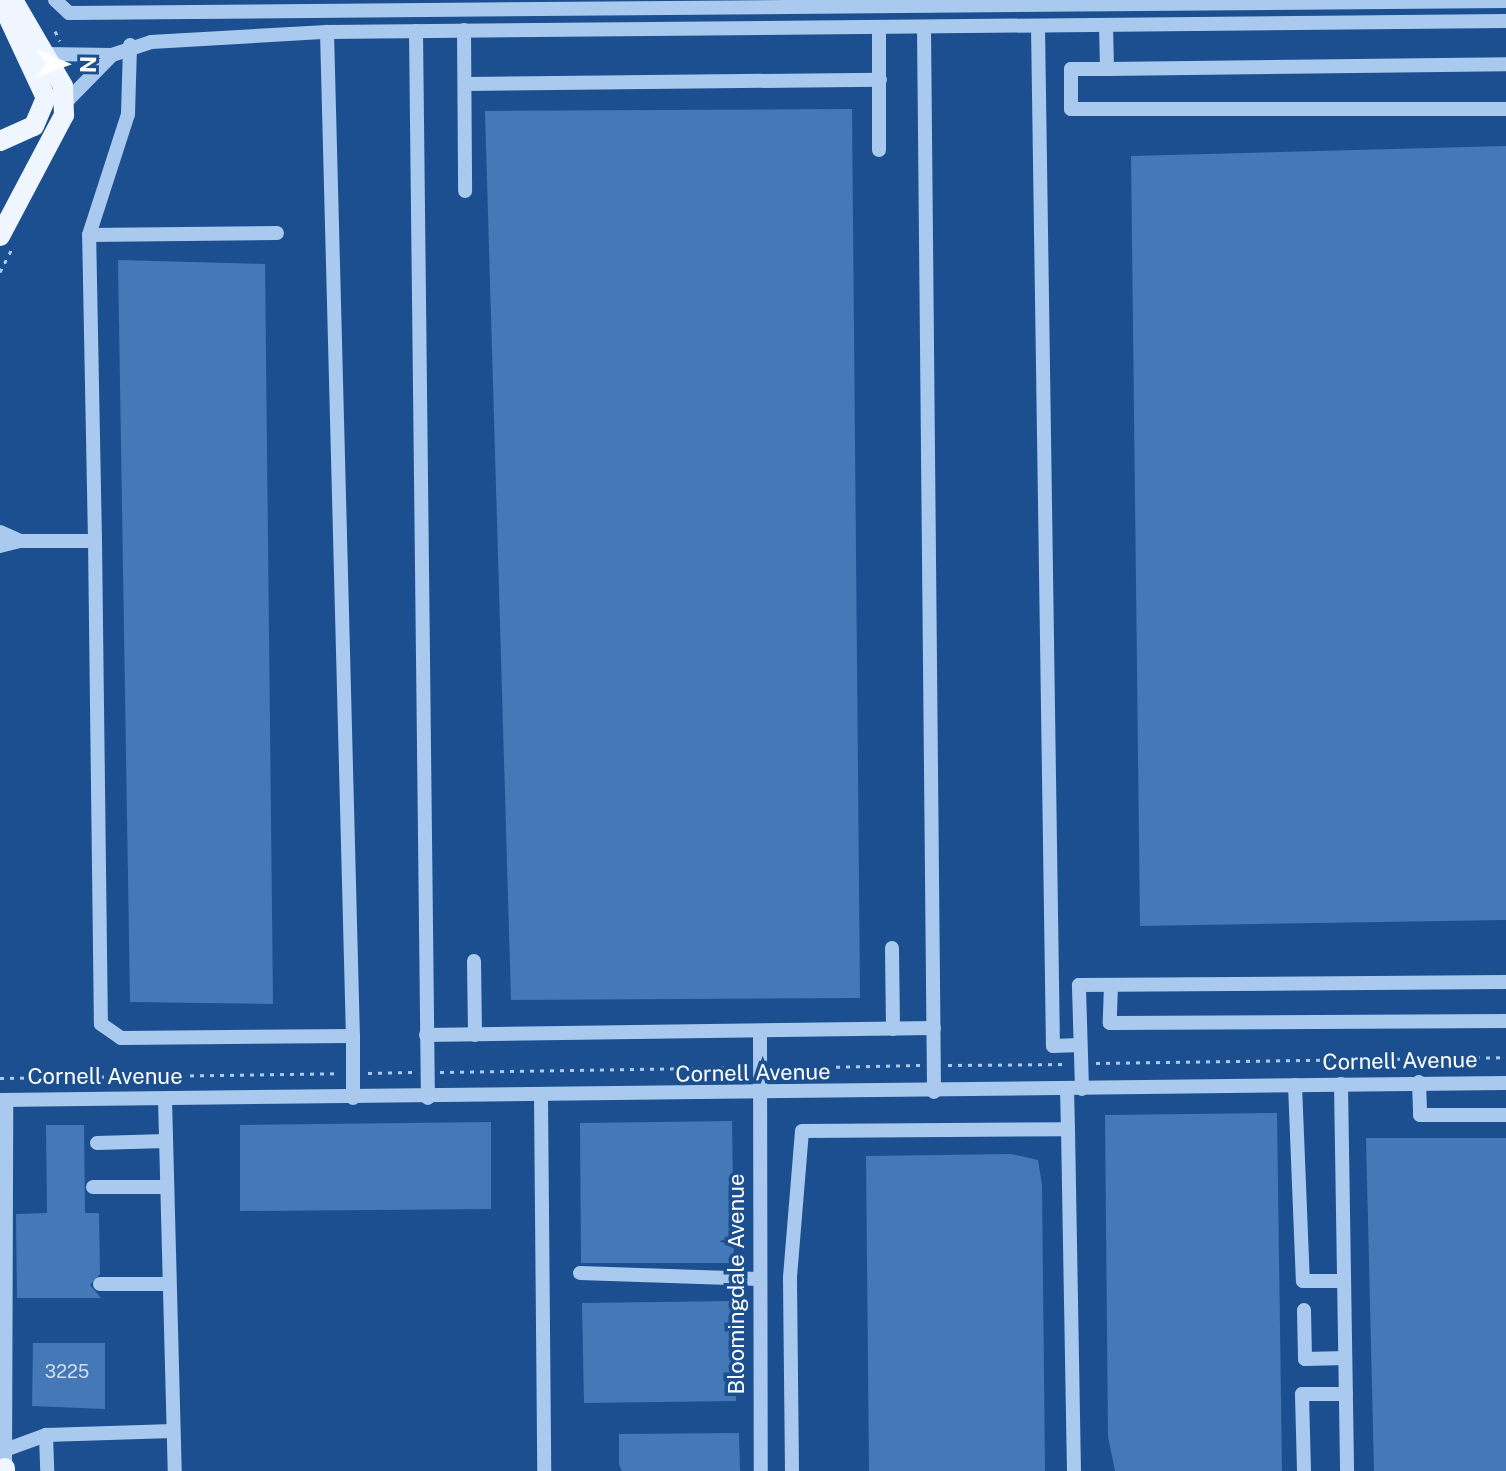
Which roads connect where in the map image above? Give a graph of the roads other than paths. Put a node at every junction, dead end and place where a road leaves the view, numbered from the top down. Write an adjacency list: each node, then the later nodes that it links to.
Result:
1 (0, 0): 25 (main road)
2 (13, 0): 17 (main road)
3 (55, 0): 5 (street)
4 (1506, 1): 7 (street)
5 (1225, 2): 6 (street)
6 (1260, 2): 7 (street)
7 (1296, 2)
8 (1506, 21): 9 (street)
9 (1106, 25): 10 (street); 20 (street)
10 (1038, 26): 12 (street); 46 (street)
11 (879, 27): 12 (street); 13 (street); 21 (street)
12 (924, 27): 40 (street)
13 (464, 30): 14 (street); 22 (street)
14 (416, 31): 15 (street); 43 (street)
15 (327, 32): 16 (street); 45 (street)
16 (130, 45): 18 (street); 29 (street)
17 (54, 48): 18 (street); 23 (main road)
18 (112, 55): 23 (street)
19 (1506, 64): 20 (street)
20 (1107, 69): 24 (street)
21 (880, 80): 22 (street); 26 (street)
22 (465, 84): 27 (street)
23 (63, 105): 30 (main road)
24 (1506, 109)
25 (0, 141)
26 (879, 150)
27 (465, 191)
28 (277, 233): 29 (street)
29 (89, 235): 33 (street)
30 (0, 236)
31 (0, 532): 32 (street)
32 (20, 541): 33 (street); 34 (street)
33 (95, 541): 45 (street)
34 (0, 546)
35 (892, 948): 41 (street)
36 (474, 961): 44 (street)
37 (1506, 982): 38 (street)
38 (1111, 985): 39 (street); 46 (street)
39 (1506, 1021)
40 (934, 1028): 41 (street); 52 (street)
41 (893, 1029): 42 (street)
42 (760, 1031): 44 (street); 53 (street, Bloomingdale Avenue)
43 (426, 1035): 44 (street); 56 (street)
44 (475, 1035)
45 (353, 1036): 55 (street)
46 (1080, 1045): 51 (street)
47 (1419, 1082): 48 (street, Cornell Avenue); 49 (street, Cornell Avenue); 59 (street)
48 (1506, 1082)
49 (1341, 1084): 50 (street, Cornell Avenue); 67 (street)
50 (1295, 1085): 51 (street, Cornell Avenue); 67 (street)
51 (1074, 1089): 52 (street, Cornell Avenue); 60 (street)
52 (934, 1092): 53 (street, Cornell Avenue)
53 (757, 1096): 54 (street, Cornell Avenue); 66 (street, Bloomingdale Avenue)
54 (541, 1097): 56 (street, Cornell Avenue); 78 (street)
55 (353, 1098): 56 (street, Cornell Avenue); 57 (street, Cornell Avenue)
56 (428, 1098)
57 (165, 1099): 58 (street, Cornell Avenue); 61 (street)
58 (3, 1100): 75 (street)
59 (1506, 1115)
60 (1068, 1129): 80 (street); 81 (street)
61 (166, 1141): 62 (street); 64 (street)
62 (97, 1143)
63 (93, 1187): 64 (street)
64 (166, 1187): 69 (street)
65 (580, 1273): 66 (street)
66 (759, 1279): 79 (street, Bloomingdale Avenue)
67 (1344, 1281): 71 (street)
68 (100, 1284): 69 (street)
69 (167, 1284): 73 (street)
70 (1304, 1310): 71 (street)
71 (1345, 1358): 72 (street)
72 (1346, 1394): 82 (street); 83 (street)
73 (173, 1431): 74 (street); 77 (street)
74 (46, 1435): 75 (street); 76 (street)
75 (5, 1465)
76 (47, 1471)
77 (175, 1471)
78 (544, 1471)
79 (761, 1471)
80 (792, 1471)
81 (1074, 1471)
82 (1304, 1471)
83 (1347, 1471)

